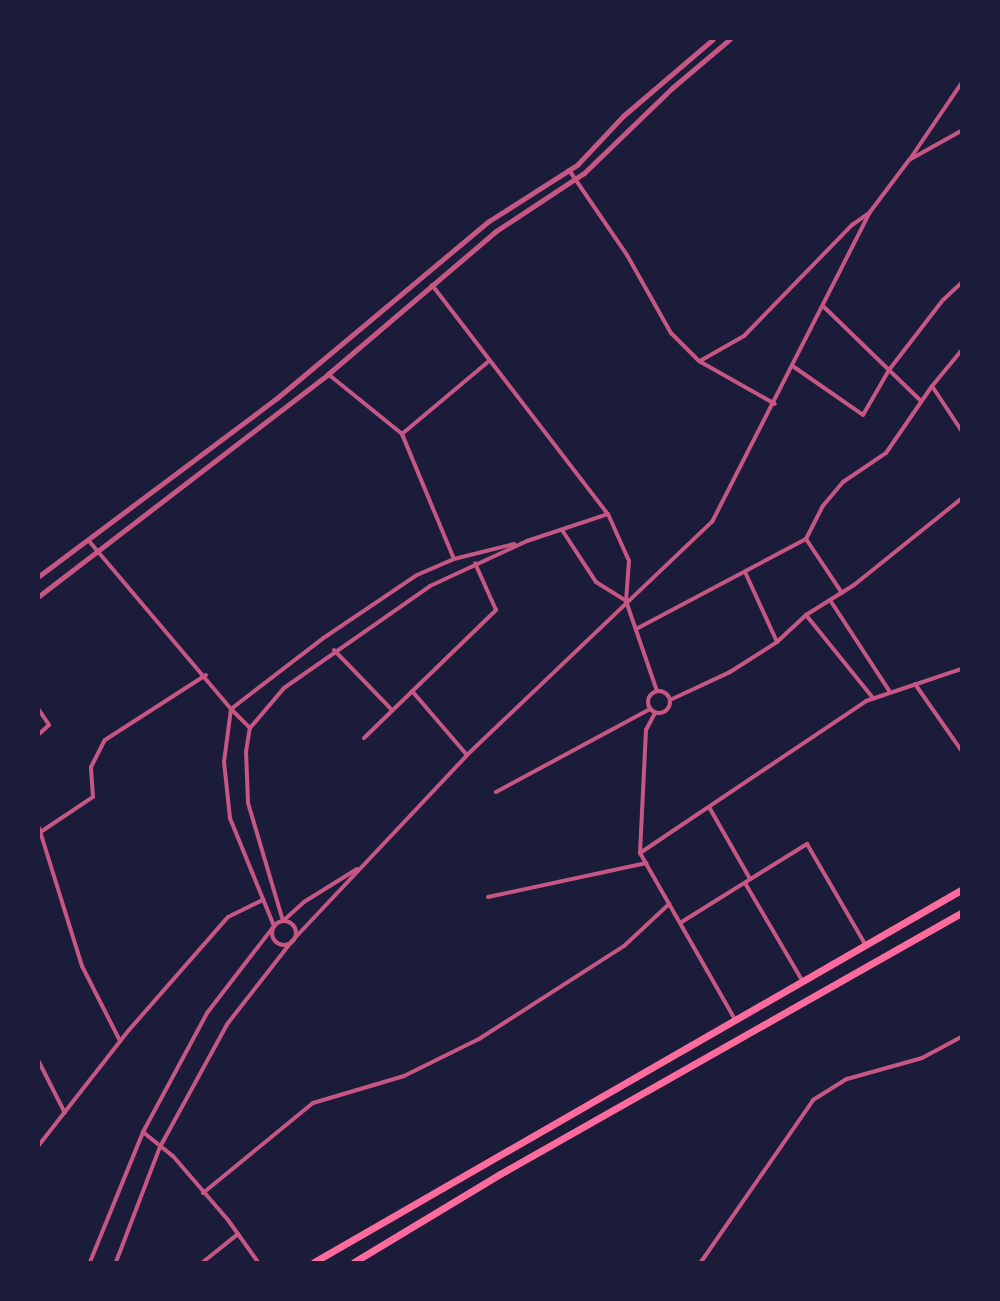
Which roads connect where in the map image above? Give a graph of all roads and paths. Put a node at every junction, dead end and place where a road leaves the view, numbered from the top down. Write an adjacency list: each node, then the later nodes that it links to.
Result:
1 (713, 39): 6 (street)
2 (730, 39): 7 (street)
3 (961, 84): 5 (street)
4 (961, 131): 5 (street)
5 (909, 160): 8 (street)
6 (568, 170): 7 (street); 28 (street)
7 (576, 178): 10 (street); 14 (street)
8 (870, 212): 11 (street); 14 (street)
9 (961, 284): 16 (street)
10 (432, 285): 13 (street); 17 (street)
11 (823, 307): 15 (street); 16 (street)
12 (961, 351): 18 (street)
13 (489, 361): 22 (street); 24 (street)
14 (699, 361): 20 (street)
15 (794, 367): 16 (street); 20 (street)
16 (889, 370): 19 (street)
17 (328, 374): 22 (street); 29 (street)
18 (932, 386): 19 (street); 21 (street)
19 (920, 400): 26 (street)
20 (775, 404): 37 (street)
21 (961, 430)
22 (402, 434): 30 (street)
23 (961, 499): 34 (street)
24 (608, 514): 25 (street); 37 (street)
25 (562, 530): 27 (street); 37 (street)
26 (806, 539): 32 (street); 34 (street)
27 (527, 541): 30 (street); 31 (street)
28 (89, 542): 29 (street); 33 (street)
29 (100, 552): 35 (street); 43 (street)
30 (454, 559): 50 (street)
31 (475, 563): 41 (street); 45 (street)
32 (745, 573): 39 (street); 40 (street)
33 (39, 576)
34 (842, 593): 36 (street)
35 (39, 596)
36 (830, 600): 38 (street); 47 (street)
37 (626, 601): 39 (street); 59 (street)
38 (806, 615): 40 (street); 48 (street)
39 (638, 628): 46 (street)
40 (777, 642): 49 (street)
41 (334, 650): 53 (street); 55 (street)
42 (961, 669): 44 (street)
43 (206, 675): 50 (street); 62 (street)
44 (915, 684): 47 (street); 58 (street)
45 (412, 691): 53 (street); 59 (street)
46 (657, 691): 49 (street); 51 (street)
47 (890, 692): 48 (street)
48 (873, 698): 61 (street)
49 (670, 700): 54 (street)
50 (231, 709): 55 (street); 70 (street)
51 (650, 709): 54 (street); 60 (street)
52 (39, 710): 56 (street)
53 (392, 711): 57 (street)
54 (655, 713): 63 (street)
55 (250, 728): 73 (street)
56 (39, 734)
57 (364, 738)
58 (961, 750)
59 (467, 755): 65 (street)
60 (496, 792)
61 (709, 807): 63 (street); 66 (street)
62 (39, 831): 81 (street)
63 (639, 853): 64 (street)
64 (646, 864): 69 (street); 71 (street)
65 (362, 866): 73 (street); 76 (street)
66 (750, 879): 67 (street); 77 (street)
67 (745, 883): 74 (street); 78 (street)
68 (961, 890): 77 (main road)
69 (488, 897)
70 (263, 900): 75 (street); 81 (street)
71 (669, 903): 74 (street); 87 (street)
72 (961, 913): 94 (main road)
73 (283, 921): 75 (street); 76 (street)
74 (681, 923): 79 (street)
75 (274, 926): 76 (street); 84 (street)
76 (292, 941): 86 (street)
77 (865, 944): 78 (main road)
78 (802, 980): 79 (main road)
79 (734, 1018): 93 (main road)
80 (961, 1037): 95 (street)
81 (120, 1041): 83 (street)
82 (39, 1062): 83 (street)
83 (65, 1113): 85 (street)
84 (143, 1132): 86 (street); 89 (street)
85 (39, 1145)
86 (160, 1147): 87 (street); 90 (street)
87 (203, 1193): 88 (street)
88 (238, 1234): 91 (street); 92 (street)
89 (90, 1262)
90 (116, 1262)
91 (203, 1262)
92 (258, 1262)
93 (314, 1262)
94 (354, 1262)
95 (701, 1262)

